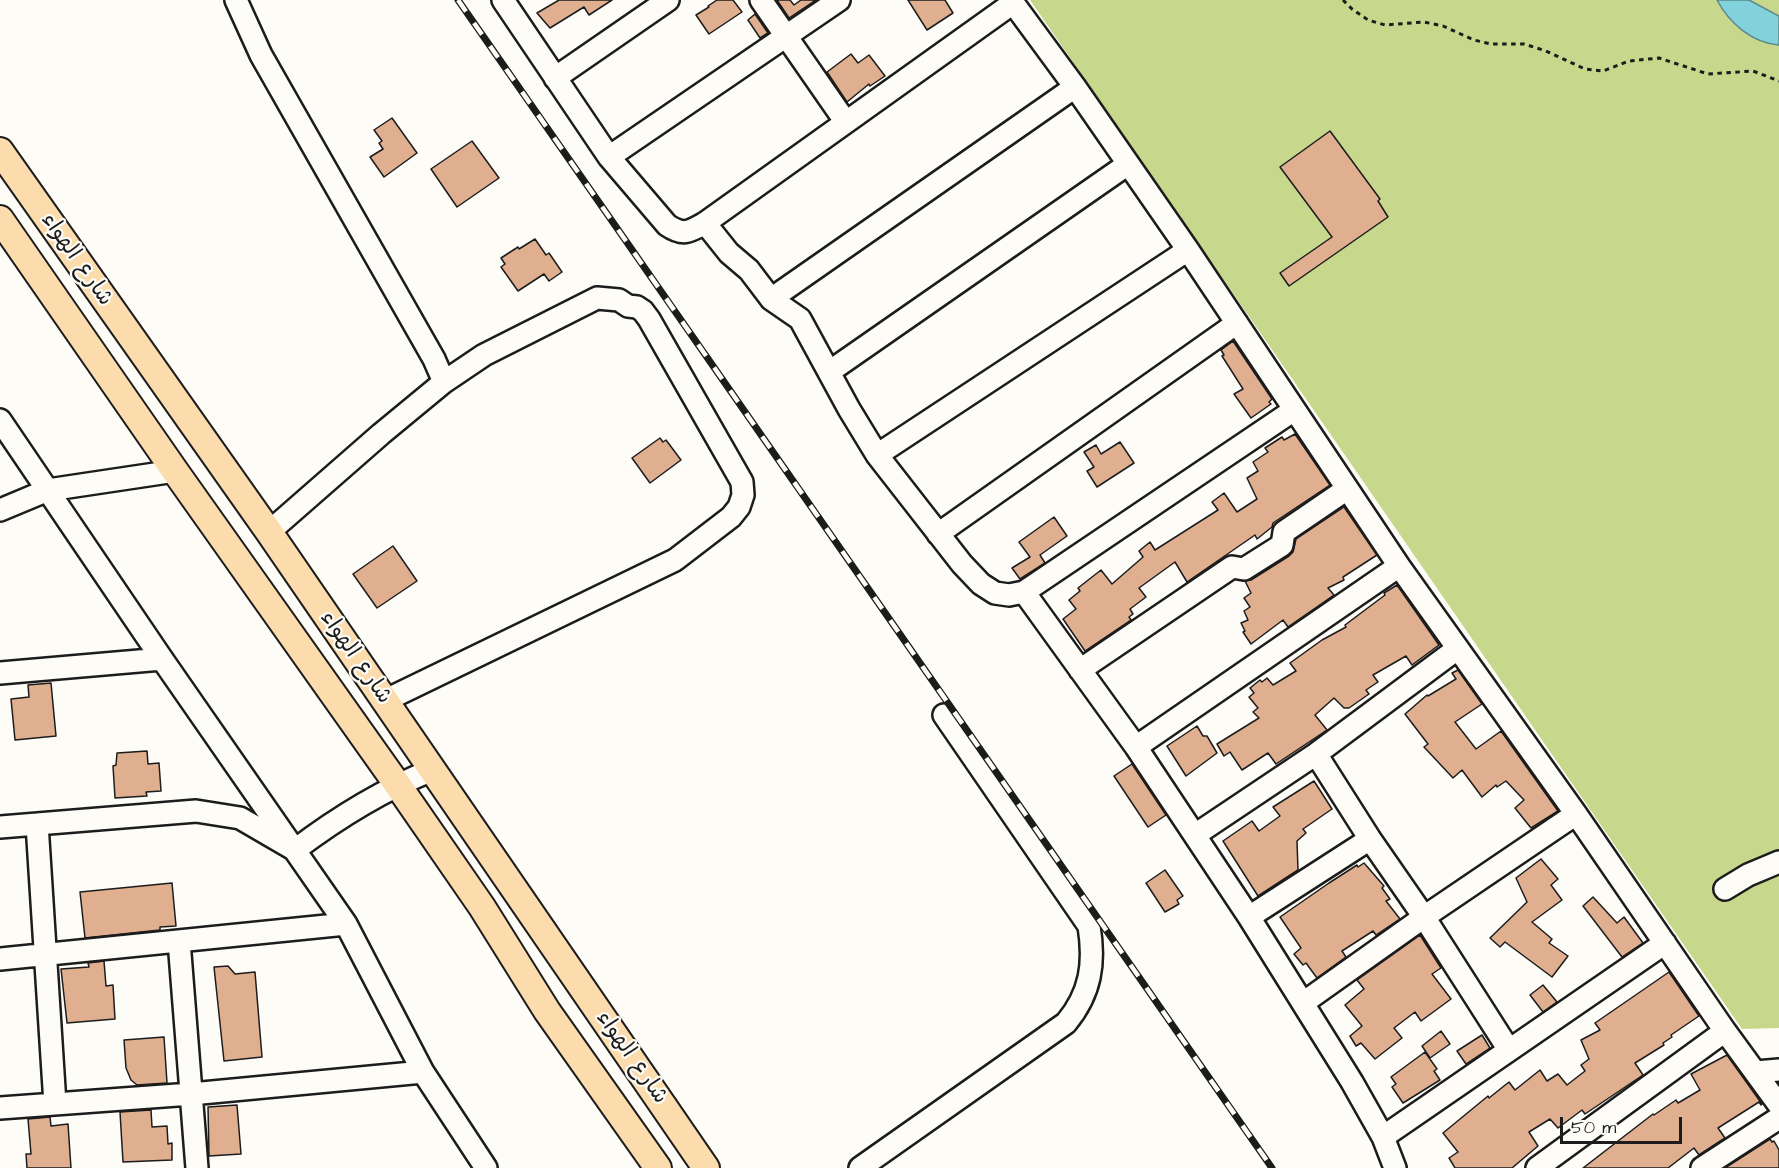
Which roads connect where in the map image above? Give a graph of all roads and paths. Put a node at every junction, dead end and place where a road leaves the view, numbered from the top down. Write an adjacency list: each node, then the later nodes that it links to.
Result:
1 (236, 0): 22 (street)
2 (503, 0): 9 (street)
3 (668, 0): 9 (street)
4 (761, 0): 8 (street)
5 (839, 0): 8 (street)
6 (1343, 0): 10 (path)
7 (1012, 1): 11 (street); 12 (street)
8 (787, 36): 12 (street); 14 (street)
9 (555, 78): 14 (street)
10 (1779, 81)
11 (1075, 87): 15 (street); 19 (street)
12 (845, 121): 17 (street)
13 (0, 151): 30 (main road, شارع الهواء)
14 (609, 157): 17 (street)
15 (1128, 164): 18 (street); 21 (street)
16 (0, 219): 26 (main road, شارع الهواء)
17 (705, 223): 19 (street)
18 (1188, 250): 20 (street); 25 (street)
19 (771, 299): 21 (street)
20 (1237, 323): 23 (street); 31 (street)
21 (829, 372): 25 (street)
22 (444, 382): 30 (street); 38 (street)
23 (1294, 410): 27 (street); 33 (street)
24 (0, 420): 28 (street)
25 (877, 455): 31 (street)
26 (175, 471): 28 (street); 43 (main road, شارع الهواء)
27 (1347, 489): 32 (street); 36 (street)
28 (48, 490): 29 (street); 35 (street)
29 (0, 510)
30 (269, 532): 38 (main road, شارع الهواء)
31 (938, 534): 33 (street)
32 (1399, 566): 34 (street); 40 (street)
33 (1024, 592): 36 (street)
34 (1457, 649): 41 (street); 44 (street)
35 (162, 660): 37 (street); 49 (street)
36 (1080, 670): 40 (street)
37 (0, 673)
38 (384, 701): 42 (main road, شارع الهواء)
39 (944, 715): 75 (street)
40 (1136, 747): 47 (street)
41 (1316, 754): 47 (street); 48 (street)
42 (432, 770): 43 (street); 74 (main road, شارع الهواء)
43 (397, 784): 49 (street); 73 (main road, شارع الهواء)
44 (1576, 814): 53 (street); 56 (street)
45 (37, 824): 46 (street); 49 (street); 57 (street)
46 (0, 827)
47 (1195, 835): 52 (street)
48 (1370, 839): 52 (street); 53 (street)
49 (295, 850): 54 (street)
50 (1779, 862): 51 (street)
51 (1725, 889)
52 (1249, 917): 59 (street)
53 (1424, 917): 59 (street); 61 (street)
54 (346, 924): 55 (street); 63 (street)
55 (179, 941): 57 (street); 65 (street)
56 (1665, 943): 60 (street); 61 (street)
57 (45, 954): 58 (street); 66 (street)
58 (0, 959)
59 (1303, 1003): 70 (street)
60 (1725, 1031): 64 (street); 77 (street)
61 (1509, 1050): 70 (street)
62 (1779, 1070): 64 (street)
63 (423, 1072): 65 (street); 72 (street)
64 (1756, 1072): 67 (street)
65 (191, 1094): 66 (street); 71 (street)
66 (55, 1104): 68 (street)
67 (1779, 1104)
68 (0, 1108)
69 (1779, 1118): 78 (street)
70 (1383, 1137): 76 (street)
71 (197, 1168)
72 (486, 1168)
73 (658, 1168)
74 (706, 1168)
75 (860, 1168)
76 (1395, 1168)
77 (1537, 1168)
78 (1702, 1168)

